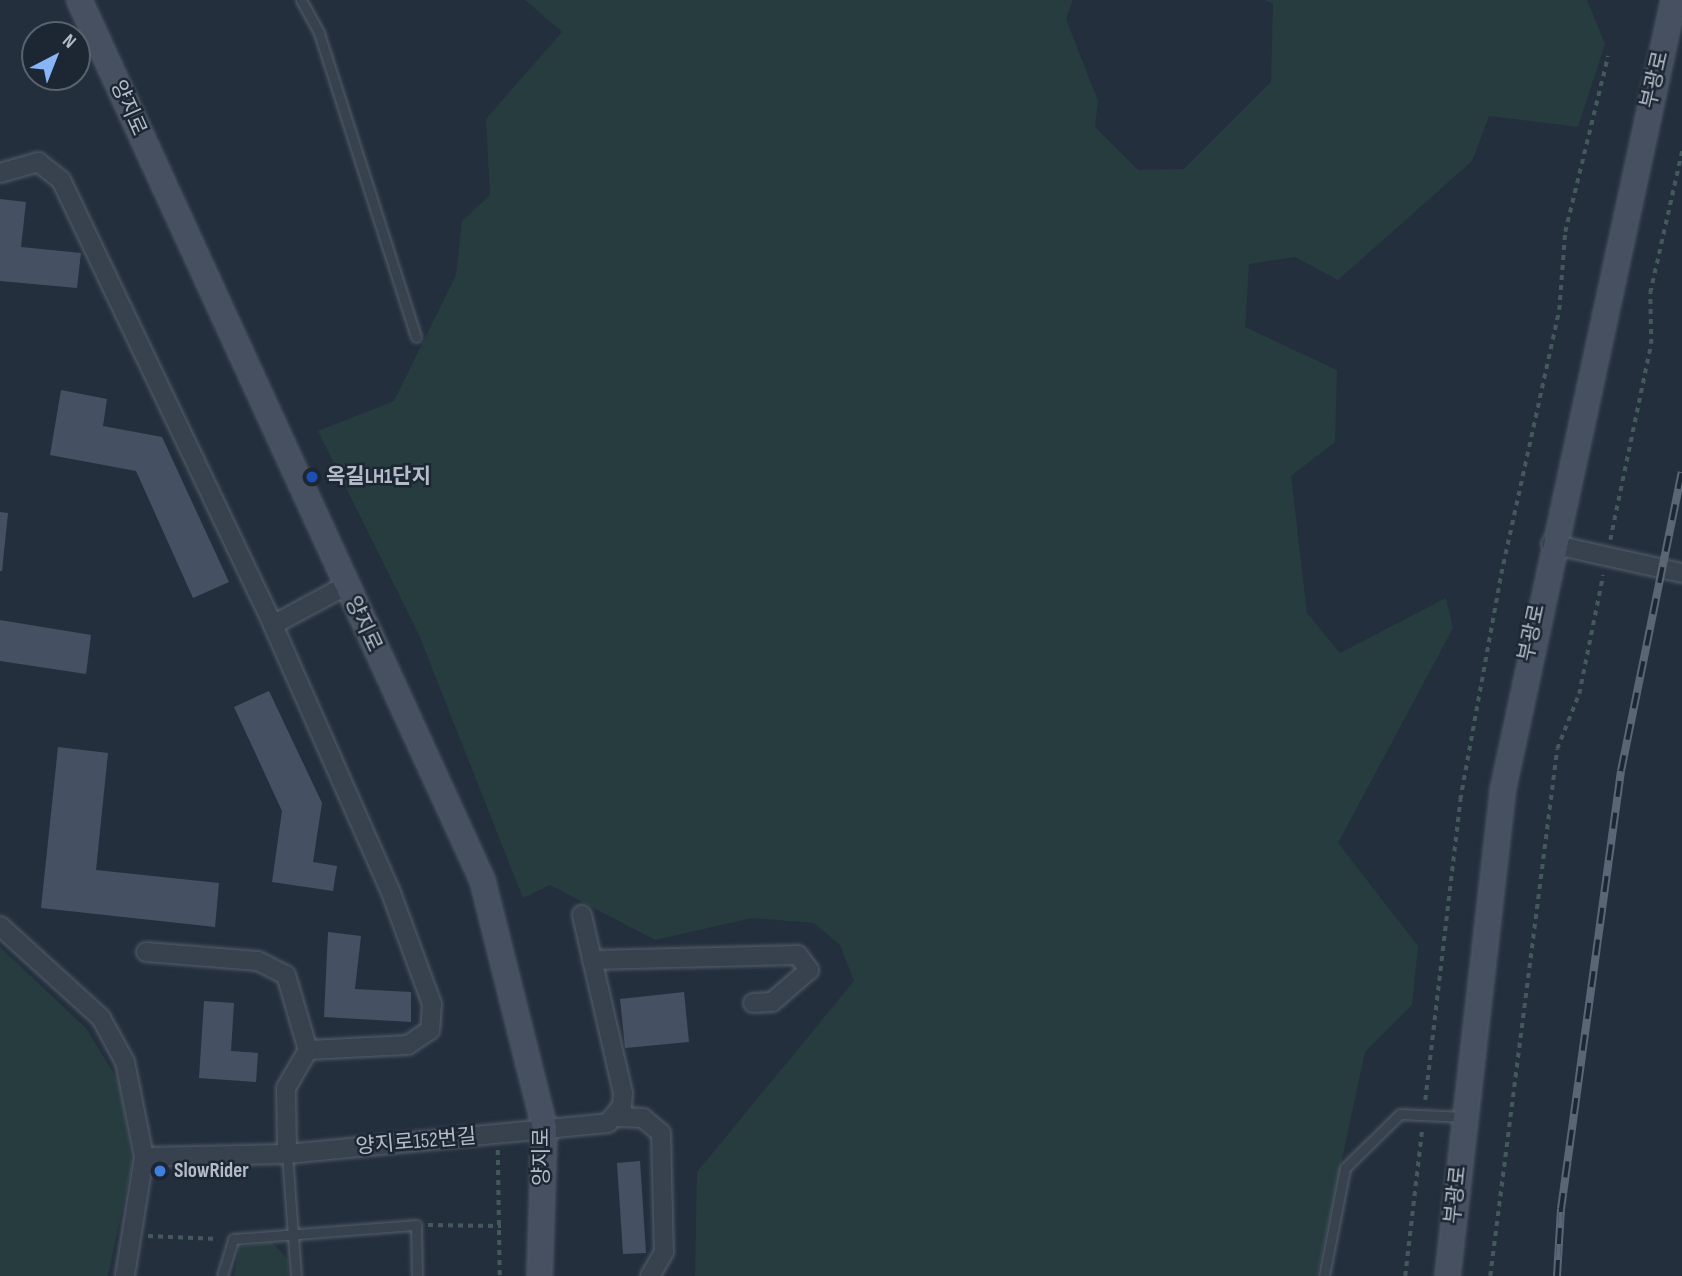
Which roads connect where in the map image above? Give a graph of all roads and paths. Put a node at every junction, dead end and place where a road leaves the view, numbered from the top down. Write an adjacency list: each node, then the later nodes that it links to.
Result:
1 (79, 0): 11 (street, 양지로)
2 (301, 0): 7 (lane)
3 (1673, 0): 8 (street, 부광로)
4 (1608, 56): 19 (path)
5 (1682, 151): 9 (path)
6 (0, 173): 12 (street)
7 (416, 337)
8 (1551, 544): 9 (street); 21 (street, 부광로)
9 (1607, 554): 10 (street); 41 (path)
10 (1682, 573)
11 (345, 586): 12 (street); 22 (street, 양지로)
12 (273, 625): 18 (street)
13 (582, 915): 16 (street)
14 (0, 926): 25 (street)
15 (146, 952): 18 (street)
16 (592, 960): 17 (street); 20 (street)
17 (752, 1003)
18 (309, 1050): 24 (street)
19 (1423, 1115): 21 (lane); 38 (lane); 39 (path)
20 (617, 1117): 22 (street, 양지로152번길); 37 (street)
21 (1465, 1117): 40 (street, 부광로)
22 (544, 1126): 23 (street, 양지로152번길); 36 (street, 양지로)
23 (496, 1134): 24 (street, 양지로152번길); 27 (path)
24 (287, 1154): 25 (street, 양지로152번길); 28 (lane)
25 (144, 1157): 29 (street)
26 (416, 1225): 27 (path); 28 (lane); 34 (lane)
27 (502, 1226): 35 (path)
28 (295, 1232): 30 (lane); 33 (lane)
29 (132, 1236): 30 (path); 31 (street)
30 (233, 1239): 32 (lane)
31 (125, 1276)
32 (222, 1276)
33 (296, 1276)
34 (417, 1276)
35 (500, 1276)
36 (539, 1276)
37 (650, 1276)
38 (1324, 1276)
39 (1405, 1276)
40 (1447, 1276)
41 (1490, 1276)

